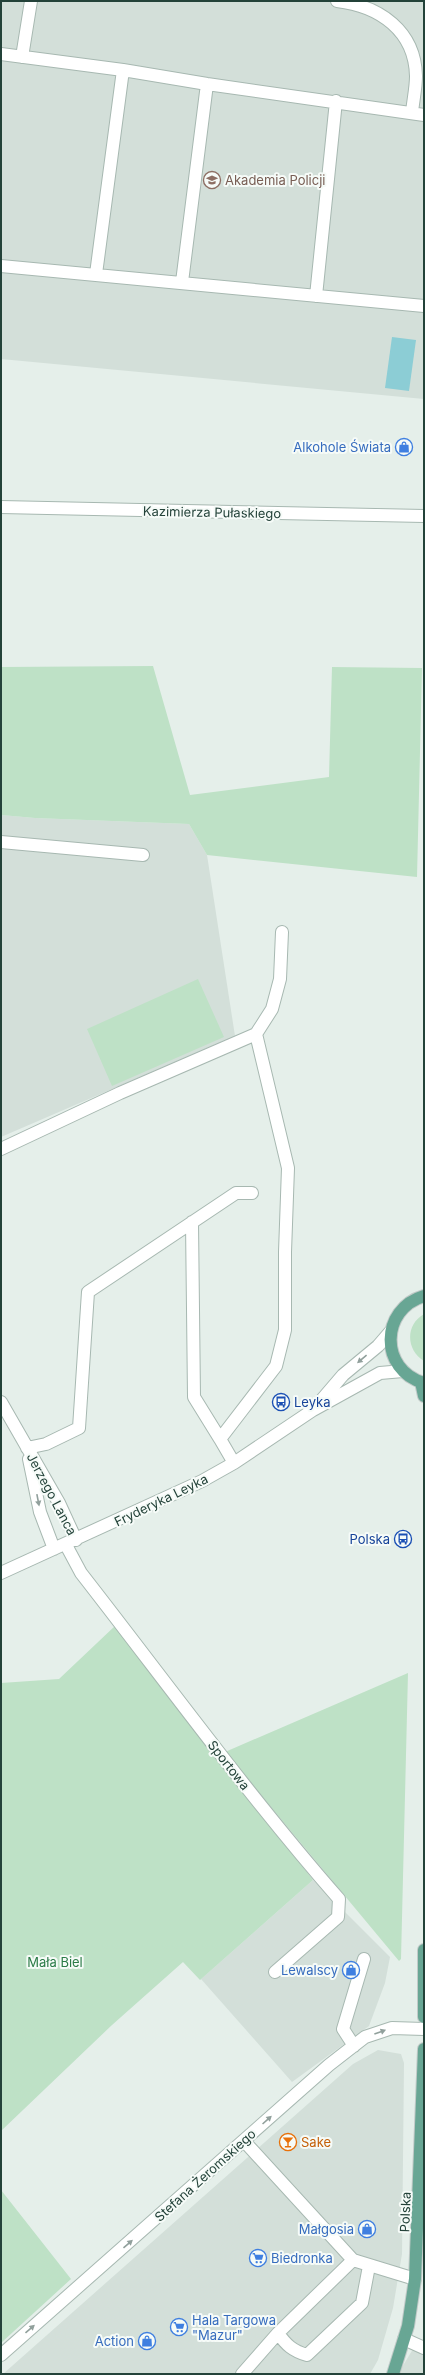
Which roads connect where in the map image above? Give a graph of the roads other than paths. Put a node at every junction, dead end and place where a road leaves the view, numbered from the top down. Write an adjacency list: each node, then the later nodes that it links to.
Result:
1 (31, 1): 4 (street)
2 (337, 1): 8 (street)
3 (1, 54): 4 (street)
4 (22, 57): 5 (street)
5 (123, 70): 6 (street); 10 (street)
6 (207, 84): 7 (street); 11 (street)
7 (336, 101): 8 (street); 12 (street)
8 (418, 114)
9 (1, 266): 10 (street)
10 (96, 274): 11 (street)
11 (182, 282): 12 (street)
12 (316, 296): 13 (street)
13 (424, 306)
14 (1, 507): 15 (street, Kazimierza Pułaskiego)
15 (424, 516)
16 (1, 842): 17 (street)
17 (143, 855)
18 (282, 932): 19 (street)
19 (256, 1034): 20 (street); 30 (street)
20 (1, 1149)
21 (252, 1193): 22 (street)
22 (192, 1222): 30 (street); 31 (street)
23 (423, 1294): 24 (main road)
24 (390, 1332): 25 (main road); 29 (street, Fryderyka Leyka, one-way to 29)
25 (403, 1371): 26 (main road); 29 (street, Fryderyka Leyka)
26 (422, 1382): 27 (main road)
27 (424, 1396)
28 (1, 1402): 31 (street, Jerzego Lanca)
29 (313, 1410): 32 (street, Fryderyka Leyka)
30 (220, 1439): 32 (street)
31 (27, 1448): 33 (street, Jerzego Lanca); 34 (street, Jerzego Lanca, one-way to 34)
32 (234, 1462): 33 (street, Fryderyka Leyka)
33 (71, 1542): 34 (street, Fryderyka Leyka); 38 (street, Sportowa)
34 (54, 1549): 35 (street, Fryderyka Leyka)
35 (1, 1573)
36 (424, 1950): 39 (main road)
37 (364, 1959): 41 (street)
38 (275, 1972)
39 (424, 2017)
40 (424, 2029): 41 (street, Stefana Żeromskiego, one-way to 40)
41 (354, 2046): 43 (street, Stefana Żeromskiego, one-way to 41)
42 (424, 2049): 46 (main road, Polska)
43 (244, 2141): 44 (street); 50 (street, Stefana Żeromskiego, one-way to 43)
44 (353, 2260): 45 (street); 47 (street)
45 (369, 2266): 46 (street); 47 (street)
46 (415, 2279): 48 (main road, Polska)
47 (278, 2333): 51 (street)
48 (404, 2339): 49 (street); 52 (main road, Polska)
49 (424, 2348)
50 (1, 2355)
51 (242, 2374)
52 (393, 2374)

